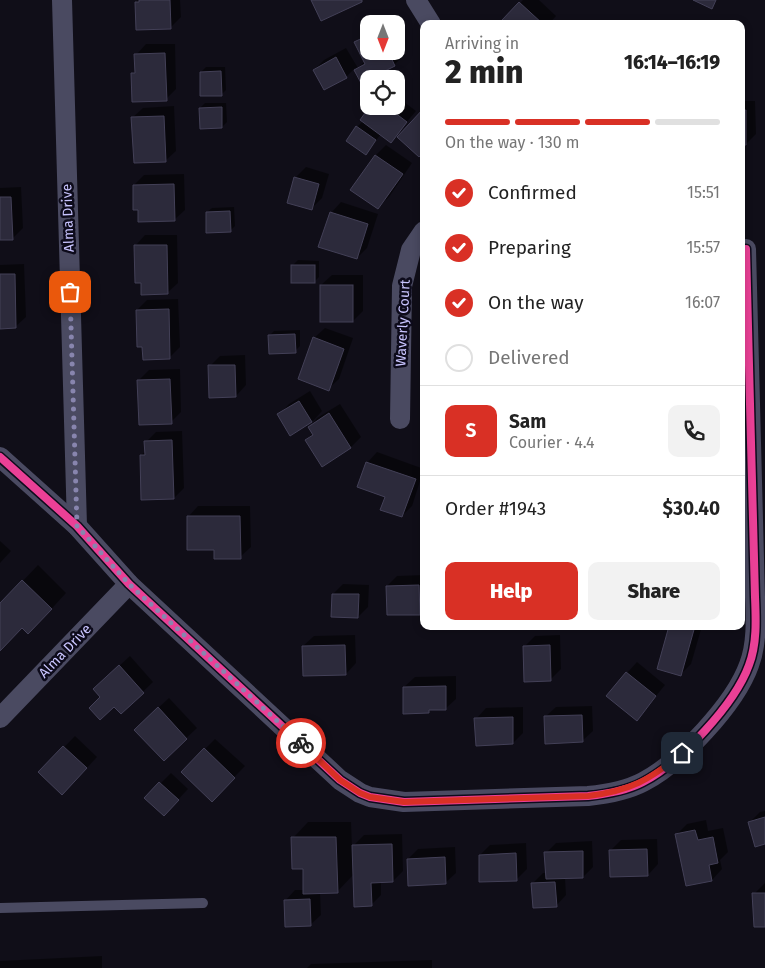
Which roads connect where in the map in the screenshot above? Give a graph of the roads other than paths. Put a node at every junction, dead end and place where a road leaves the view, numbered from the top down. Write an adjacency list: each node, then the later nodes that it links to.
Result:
1 (62, 0): 8 (street, Alma Drive)
2 (416, 0): 3 (street)
3 (428, 20)
4 (420, 237): 6 (street, Waverly Court)
5 (751, 249): 9 (street)
6 (400, 420)
7 (0, 457): 8 (street)
8 (77, 526): 9 (street)
9 (129, 584): 10 (street, Alma Drive)
10 (0, 718)
11 (203, 903): 12 (lane)
12 (0, 908)

